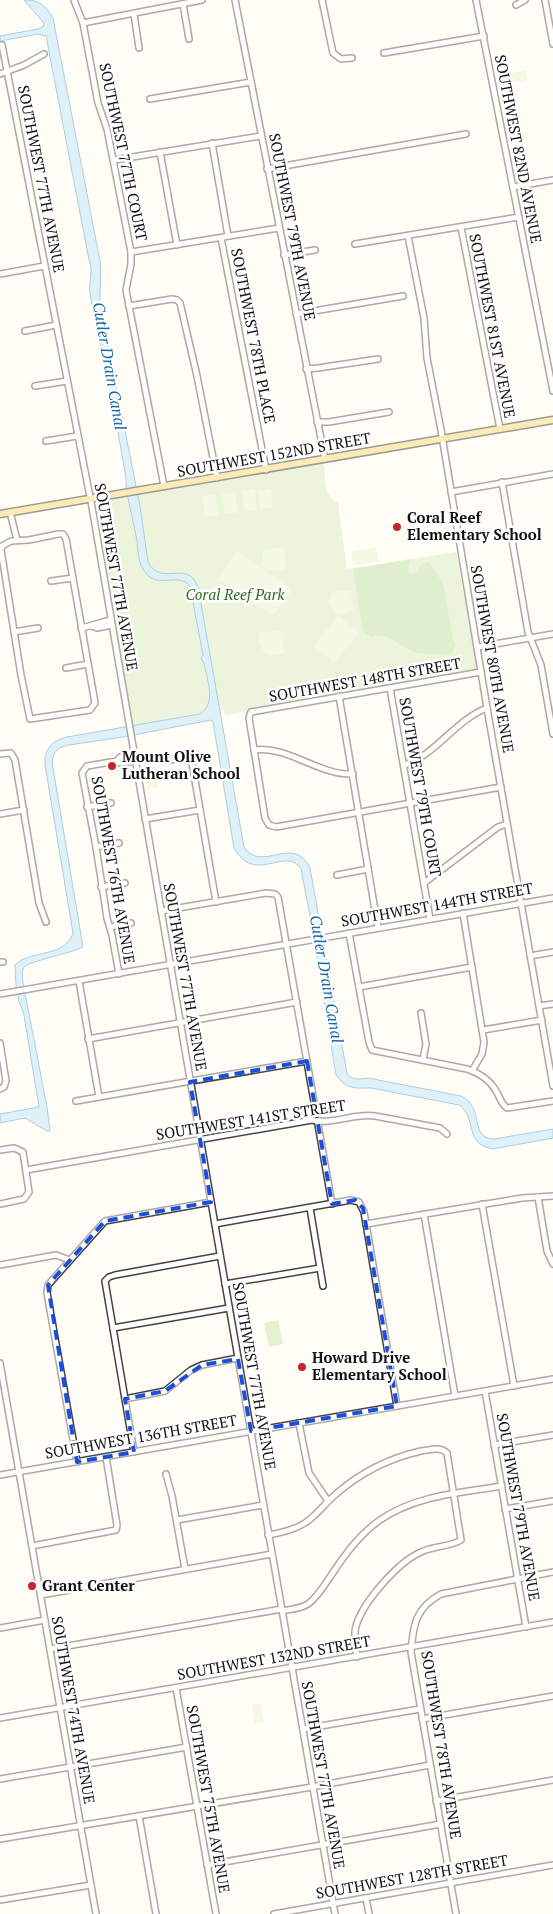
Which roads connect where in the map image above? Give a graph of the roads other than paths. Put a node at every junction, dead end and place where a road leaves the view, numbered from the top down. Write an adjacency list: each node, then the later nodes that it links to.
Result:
1 (74, 0): 11 (street, SOUTHWEST 77TH COURT)
2 (202, 0): 8 (street)
3 (236, 0): 22 (street, SOUTHWEST 79TH AVENUE)
4 (322, 0): 19 (street)
5 (476, 0): 12 (street, SOUTHWEST 82ND AVENUE)
6 (525, 0): 9 (street)
7 (545, 0): 14 (street)
8 (183, 4): 10 (street); 13 (street)
9 (516, 5)
10 (134, 14): 11 (street); 16 (street)
11 (83, 23): 28 (street, SOUTHWEST 77TH COURT)
12 (484, 36): 17 (street); 31 (street, SOUTHWEST 82ND AVENUE)
13 (189, 39)
14 (553, 44)
15 (2, 45): 20 (street, SOUTHWEST 77TH AVENUE)
16 (139, 48)
17 (384, 53)
18 (44, 54): 20 (street)
19 (352, 58)
20 (7, 72): 21 (street); 43 (street, SOUTHWEST 77TH AVENUE)
21 (0, 74)
22 (251, 82): 23 (street); 25 (street, SOUTHWEST 79TH AVENUE)
23 (150, 99)
24 (466, 134): 29 (street)
25 (261, 136): 26 (street); 29 (street, SOUTHWEST 79TH AVENUE)
26 (212, 143): 27 (street); 35 (street, SOUTHWEST 78TH PLACE)
27 (160, 152): 28 (street); 39 (street)
28 (114, 160): 41 (street, SOUTHWEST 77TH COURT)
29 (267, 169): 34 (street, SOUTHWEST 79TH AVENUE)
30 (553, 180): 31 (street)
31 (513, 187): 32 (street, SOUTHWEST 82ND AVENUE)
32 (518, 217): 33 (street); 54 (street, SOUTHWEST 82ND AVENUE)
33 (461, 227): 36 (street); 58 (street, SOUTHWEST 81ST AVENUE)
34 (279, 228): 35 (street); 42 (street, SOUTHWEST 79TH AVENUE)
35 (228, 236): 37 (street)
36 (408, 236): 38 (street); 60 (street, SOUTHWEST 80TH AVENUE)
37 (221, 238): 39 (street); 63 (street, SOUTHWEST 78TH PLACE)
38 (356, 244)
39 (178, 245): 41 (street)
40 (315, 250): 42 (street)
41 (131, 252): 46 (street, SOUTHWEST 77TH COURT)
42 (284, 255): 47 (street, SOUTHWEST 79TH AVENUE)
43 (44, 266): 44 (street); 48 (street, SOUTHWEST 77TH AVENUE)
44 (0, 274)
45 (403, 296): 47 (street)
46 (129, 306): 65 (street); 67 (street, SOUTHWEST 77TH COURT)
47 (296, 314): 51 (street, SOUTHWEST 79TH AVENUE)
48 (56, 325): 49 (street); 52 (street, SOUTHWEST 77TH AVENUE)
49 (25, 331)
50 (378, 359): 51 (street)
51 (307, 371): 57 (street, SOUTHWEST 79TH AVENUE)
52 (67, 381): 53 (street); 59 (street, SOUTHWEST 77TH AVENUE)
53 (35, 386)
54 (553, 391)
55 (388, 412): 57 (street)
56 (553, 420): 58 (main road, SOUTHWEST 152ND STREET)
57 (318, 424): 62 (street, SOUTHWEST 79TH AVENUE)
58 (500, 429): 60 (main road, SOUTHWEST 152ND STREET)
59 (77, 436): 61 (street); 69 (street, SOUTHWEST 77TH AVENUE)
60 (442, 440): 62 (main road, SOUTHWEST 152ND STREET); 68 (street, SOUTHWEST 80TH AVENUE)
61 (46, 441)
62 (325, 459): 63 (main road, SOUTHWEST 152ND STREET)
63 (266, 470): 65 (main road, SOUTHWEST 152ND STREET)
64 (553, 474): 66 (street)
65 (216, 478): 67 (main road, SOUTHWEST 152ND STREET)
66 (502, 482): 68 (street); 80 (street)
67 (164, 486): 69 (main road, SOUTHWEST 152ND STREET)
68 (451, 492): 81 (street, SOUTHWEST 80TH AVENUE)
69 (90, 498): 70 (main road, SOUTHWEST 152ND STREET); 75 (street, SOUTHWEST 77TH AVENUE)
70 (11, 512): 71 (main road, SOUTHWEST 152ND STREET); 72 (street)
71 (0, 514)
72 (17, 540): 73 (street); 78 (street)
73 (73, 578): 74 (street); 77 (street)
74 (51, 581)
75 (112, 623): 77 (street); 91 (street, SOUTHWEST 77TH AVENUE)
76 (38, 628): 78 (street)
77 (81, 628): 82 (street)
78 (14, 632): 82 (street)
79 (553, 634): 80 (street)
80 (530, 637): 81 (street); 88 (street)
81 (477, 646): 84 (street, SOUTHWEST 80TH AVENUE)
82 (88, 664): 83 (street)
83 (66, 668)
84 (481, 672): 85 (street, SOUTHWEST 148TH STREET); 87 (street, SOUTHWEST 80TH AVENUE)
85 (390, 688): 86 (street, SOUTHWEST 148TH STREET); 95 (street, SOUTHWEST 79TH COURT)
86 (339, 696): 89 (street, SOUTHWEST 148TH STREET); 96 (street)
87 (487, 708): 95 (street); 97 (street, SOUTHWEST 80TH AVENUE)
88 (553, 734)
89 (254, 750): 96 (street); 103 (street)
90 (0, 754): 101 (street)
91 (134, 755): 93 (street); 94 (street, SOUTHWEST 77TH AVENUE)
92 (169, 760): 102 (street)
93 (117, 761): 94 (street); 100 (street, SOUTHWEST 76TH AVENUE)
94 (135, 761): 105 (street, SOUTHWEST 77TH AVENUE)
95 (404, 766): 99 (street, SOUTHWEST 79TH COURT)
96 (353, 774): 103 (street)
97 (501, 787): 99 (street); 106 (street, SOUTHWEST 80TH AVENUE)
98 (111, 803): 100 (street)
99 (410, 803): 103 (street); 112 (street, SOUTHWEST 79TH COURT)
100 (87, 807): 108 (street, SOUTHWEST 76TH AVENUE)
101 (24, 810): 104 (street); 120 (street)
102 (200, 810): 105 (street); 115 (street)
103 (359, 812): 109 (street)
104 (0, 814)
105 (145, 819): 117 (street, SOUTHWEST 77TH AVENUE)
106 (507, 824): 112 (street); 116 (street, SOUTHWEST 80TH AVENUE)
107 (119, 843): 108 (street)
108 (96, 847): 113 (street, SOUTHWEST 76TH AVENUE)
109 (368, 869): 110 (street); 123 (street)
110 (337, 875)
111 (125, 883): 113 (street)
112 (424, 883): 119 (street, SOUTHWEST 79TH COURT)
113 (101, 887): 122 (street, SOUTHWEST 76TH AVENUE)
114 (553, 898): 116 (street, SOUTHWEST 144TH STREET)
115 (216, 902): 117 (street); 125 (street)
116 (521, 903): 118 (street, SOUTHWEST 144TH STREET); 127 (street, SOUTHWEST 80TH AVENUE)
117 (161, 911): 128 (street, SOUTHWEST 77TH AVENUE)
118 (463, 913): 119 (street, SOUTHWEST 144TH STREET); 129 (street)
119 (430, 919): 123 (street, SOUTHWEST 144TH STREET)
120 (46, 922)
121 (131, 923): 122 (street)
122 (110, 927): 130 (street, SOUTHWEST 76TH AVENUE)
123 (378, 928): 124 (street, SOUTHWEST 144TH STREET)
124 (350, 933): 125 (street, SOUTHWEST 144TH STREET); 132 (street)
125 (287, 944): 128 (street, SOUTHWEST 144TH STREET); 134 (street)
126 (553, 952): 127 (street)
127 (530, 956): 136 (street, SOUTHWEST 80TH AVENUE)
128 (170, 964): 130 (street, SOUTHWEST 144TH STREET); 139 (street, SOUTHWEST 77TH AVENUE)
129 (472, 967): 132 (street); 140 (street)
130 (120, 974): 131 (street, SOUTHWEST 144TH STREET)
131 (78, 981): 133 (street, SOUTHWEST 144TH STREET); 141 (street)
132 (359, 987): 143 (street)
133 (0, 994)
134 (297, 1002): 139 (street); 144 (street)
135 (553, 1004): 136 (street)
136 (539, 1006): 138 (street, SOUTHWEST 80TH AVENUE)
137 (421, 1013): 143 (street)
138 (542, 1020): 140 (street); 147 (street, SOUTHWEST 80TH AVENUE)
139 (180, 1023): 141 (street); 146 (street, SOUTHWEST 77TH AVENUE)
140 (483, 1030): 145 (street)
141 (88, 1040): 149 (street)
142 (0, 1043): 148 (street)
143 (423, 1060): 145 (street)
144 (307, 1061): 146 (street); 152 (street)
145 (472, 1071): 151 (street)
146 (190, 1082): 149 (street); 154 (street, SOUTHWEST 77TH AVENUE)
147 (553, 1086)
148 (0, 1089)
149 (99, 1097): 150 (street)
150 (76, 1101)
151 (553, 1101)
152 (318, 1122): 153 (street, SOUTHWEST 141ST STREET); 154 (street, SOUTHWEST 141ST STREET); 161 (street)
153 (447, 1134)
154 (200, 1140): 156 (street, SOUTHWEST 141ST STREET); 159 (street, SOUTHWEST 77TH AVENUE)
155 (0, 1150): 156 (street)
156 (26, 1170): 160 (street)
157 (553, 1196): 158 (street)
158 (538, 1197): 162 (street); 169 (street)
159 (211, 1202): 165 (street, SOUTHWEST 77TH AVENUE); 168 (street)
160 (0, 1204)
161 (332, 1204): 163 (street); 166 (street)
162 (482, 1204): 164 (street); 179 (street)
163 (310, 1208): 165 (street); 171 (street)
164 (424, 1214): 166 (street); 181 (street)
165 (215, 1224): 167 (street, SOUTHWEST 77TH AVENUE)
166 (366, 1224): 183 (street)
167 (220, 1256): 172 (street, SOUTHWEST 77TH AVENUE); 175 (street)
168 (70, 1260): 170 (street); 190 (street)
169 (553, 1261)
170 (0, 1265)
171 (320, 1268): 172 (street); 173 (street)
172 (225, 1284): 174 (street, SOUTHWEST 77TH AVENUE)
173 (323, 1286)
174 (229, 1308): 175 (street); 176 (street, SOUTHWEST 77TH AVENUE)
175 (113, 1328): 182 (street)
176 (238, 1358): 182 (street); 185 (street, SOUTHWEST 77TH AVENUE)
177 (0, 1363): 191 (street, SOUTHWEST 74TH AVENUE)
178 (553, 1379): 179 (street, SOUTHWEST 136TH STREET)
179 (514, 1386): 180 (street, SOUTHWEST 136TH STREET)
180 (485, 1391): 181 (street, SOUTHWEST 136TH STREET); 187 (street, SOUTHWEST 79TH AVENUE)
181 (455, 1396): 183 (street, SOUTHWEST 136TH STREET)
182 (126, 1399): 188 (street)
183 (397, 1406): 184 (street, SOUTHWEST 136TH STREET)
184 (299, 1423): 185 (street, SOUTHWEST 136TH STREET); 196 (street)
185 (250, 1431): 188 (street, SOUTHWEST 136TH STREET); 198 (street, SOUTHWEST 77TH AVENUE)
186 (553, 1435): 187 (street)
187 (494, 1445): 194 (street, SOUTHWEST 79TH AVENUE)
188 (134, 1452): 189 (street, SOUTHWEST 136TH STREET)
189 (106, 1457): 190 (street, SOUTHWEST 136TH STREET); 202 (street)
190 (77, 1462): 191 (street, SOUTHWEST 136TH STREET)
191 (19, 1472): 193 (street, SOUTHWEST 136TH STREET); 202 (street, SOUTHWEST 74TH AVENUE)
192 (166, 1474): 200 (street)
193 (0, 1475)
194 (502, 1486): 195 (street); 199 (street, SOUTHWEST 79TH AVENUE)
195 (454, 1494): 196 (street); 208 (street); 215 (street)
196 (328, 1501): 201 (street)
197 (553, 1501): 199 (street)
198 (264, 1506): 200 (street); 201 (street, SOUTHWEST 77TH AVENUE)
199 (505, 1509): 206 (street, SOUTHWEST 79TH AVENUE)
200 (177, 1520): 204 (street)
201 (268, 1535): 203 (street, SOUTHWEST 77TH AVENUE)
202 (32, 1546): 207 (street, SOUTHWEST 74TH AVENUE)
203 (272, 1554): 204 (street); 208 (street, SOUTHWEST 77TH AVENUE)
204 (185, 1569): 207 (street)
205 (553, 1572): 206 (street)
206 (518, 1579): 211 (street, SOUTHWEST 79TH AVENUE); 213 (street, SOUTHWEST 78TH AVENUE)
207 (41, 1595): 209 (street, SOUTHWEST 74TH AVENUE)
208 (282, 1610): 214 (street); 216 (street, SOUTHWEST 77TH AVENUE)
209 (45, 1620): 212 (street); 214 (street, SOUTHWEST 74TH AVENUE)
210 (553, 1622): 211 (street, SOUTHWEST 132ND STREET)
211 (526, 1627): 213 (street, SOUTHWEST 132ND STREET)
212 (0, 1628)
213 (412, 1647): 215 (street, SOUTHWEST 132ND STREET); 220 (street, SOUTHWEST 78TH AVENUE)
214 (50, 1649): 219 (street, SOUTHWEST 74TH AVENUE)
215 (357, 1657): 216 (street, SOUTHWEST 132ND STREET)
216 (292, 1668): 217 (street, SOUTHWEST 132ND STREET); 223 (street, SOUTHWEST 77TH AVENUE)
217 (176, 1688): 219 (street, SOUTHWEST 132ND STREET); 224 (street, SOUTHWEST 75TH AVENUE)
218 (553, 1696): 222 (street)
219 (60, 1708): 221 (street, SOUTHWEST 132ND STREET); 226 (street, SOUTHWEST 74TH AVENUE)
220 (420, 1709): 222 (street, SOUTHWEST 78TH AVENUE); 223 (street)
221 (0, 1718)
222 (422, 1719): 225 (street, SOUTHWEST 78TH AVENUE)
223 (303, 1729): 229 (street, SOUTHWEST 77TH AVENUE)
224 (187, 1747): 226 (street); 231 (street, SOUTHWEST 75TH AVENUE)
225 (430, 1766): 229 (street); 230 (street, SOUTHWEST 78TH AVENUE)
226 (70, 1767): 227 (street); 234 (street, SOUTHWEST 74TH AVENUE)
227 (0, 1779)
228 (553, 1780): 230 (street)
229 (313, 1787): 231 (street); 236 (street, SOUTHWEST 77TH AVENUE)
230 (436, 1800): 233 (street, SOUTHWEST 78TH AVENUE)
231 (197, 1806): 232 (street); 237 (street, SOUTHWEST 75TH AVENUE)
232 (139, 1816): 234 (street); 245 (street)
233 (441, 1824): 236 (street); 239 (street, SOUTHWEST 78TH AVENUE)
234 (81, 1826): 235 (street); 240 (street, SOUTHWEST 74TH AVENUE)
235 (0, 1839)
236 (323, 1845): 237 (street); 243 (street, SOUTHWEST 77TH AVENUE)
237 (207, 1864): 246 (street, SOUTHWEST 75TH AVENUE)
238 (553, 1865): 239 (street, SOUTHWEST 128TH STREET)
239 (451, 1883): 241 (street, SOUTHWEST 128TH STREET); 250 (street, SOUTHWEST 78TH AVENUE)
240 (91, 1885): 242 (street); 244 (street, SOUTHWEST 74TH AVENUE)
241 (366, 1898): 243 (street, SOUTHWEST 128TH STREET); 249 (street)
242 (0, 1900)
243 (334, 1904): 247 (street, SOUTHWEST 128TH STREET); 248 (street, SOUTHWEST 77TH AVENUE)
244 (96, 1914)
245 (156, 1914)
246 (216, 1914)
247 (274, 1914)
248 (335, 1914)
249 (369, 1914)
250 (456, 1914)

